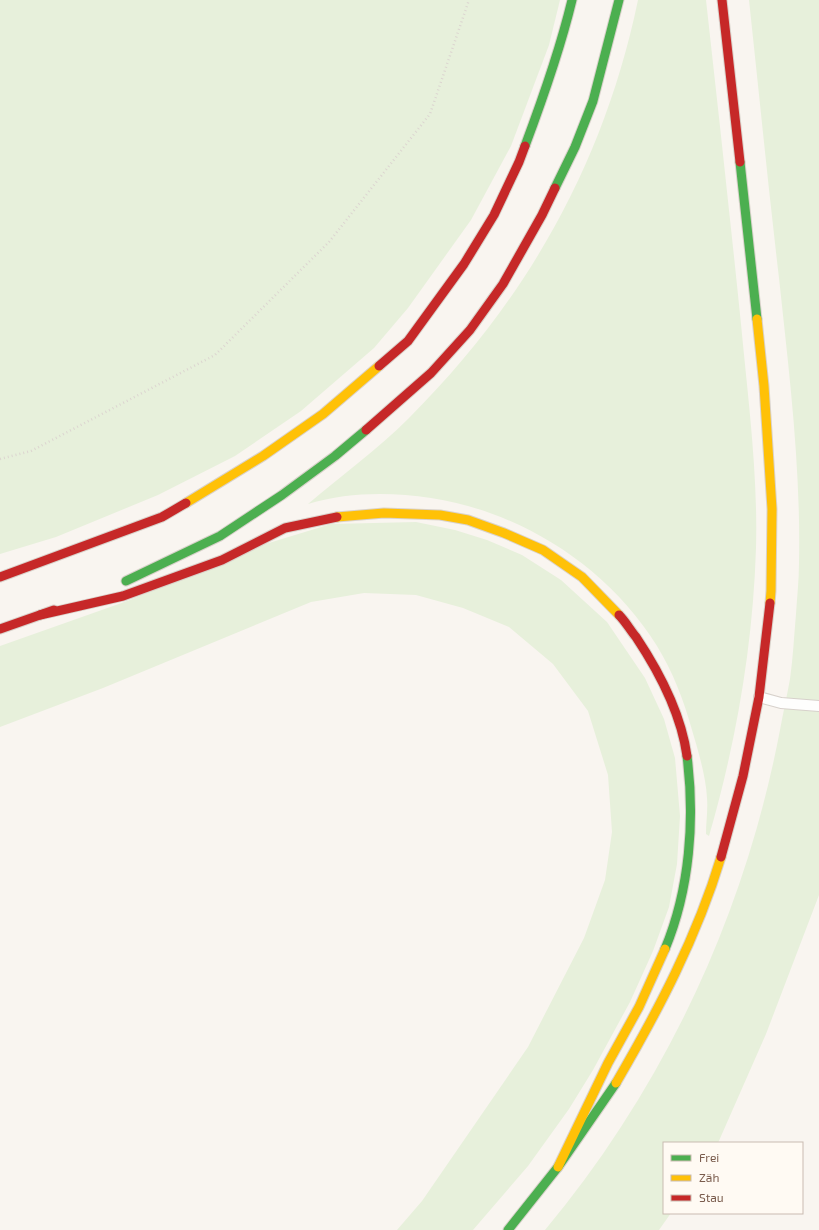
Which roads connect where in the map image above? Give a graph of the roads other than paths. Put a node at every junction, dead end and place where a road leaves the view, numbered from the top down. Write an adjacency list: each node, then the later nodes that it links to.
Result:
1 (572, 0): 4 (main road)
2 (619, 0): 5 (main road)
3 (722, 0): 9 (main road)
4 (0, 578)
5 (118, 584)
6 (97, 593): 7 (main road)
7 (40, 615): 8 (main road); 11 (main road)
8 (0, 629)
9 (759, 697): 10 (lane); 11 (main road)
10 (819, 706)
11 (558, 1167): 12 (main road)
12 (508, 1230)

